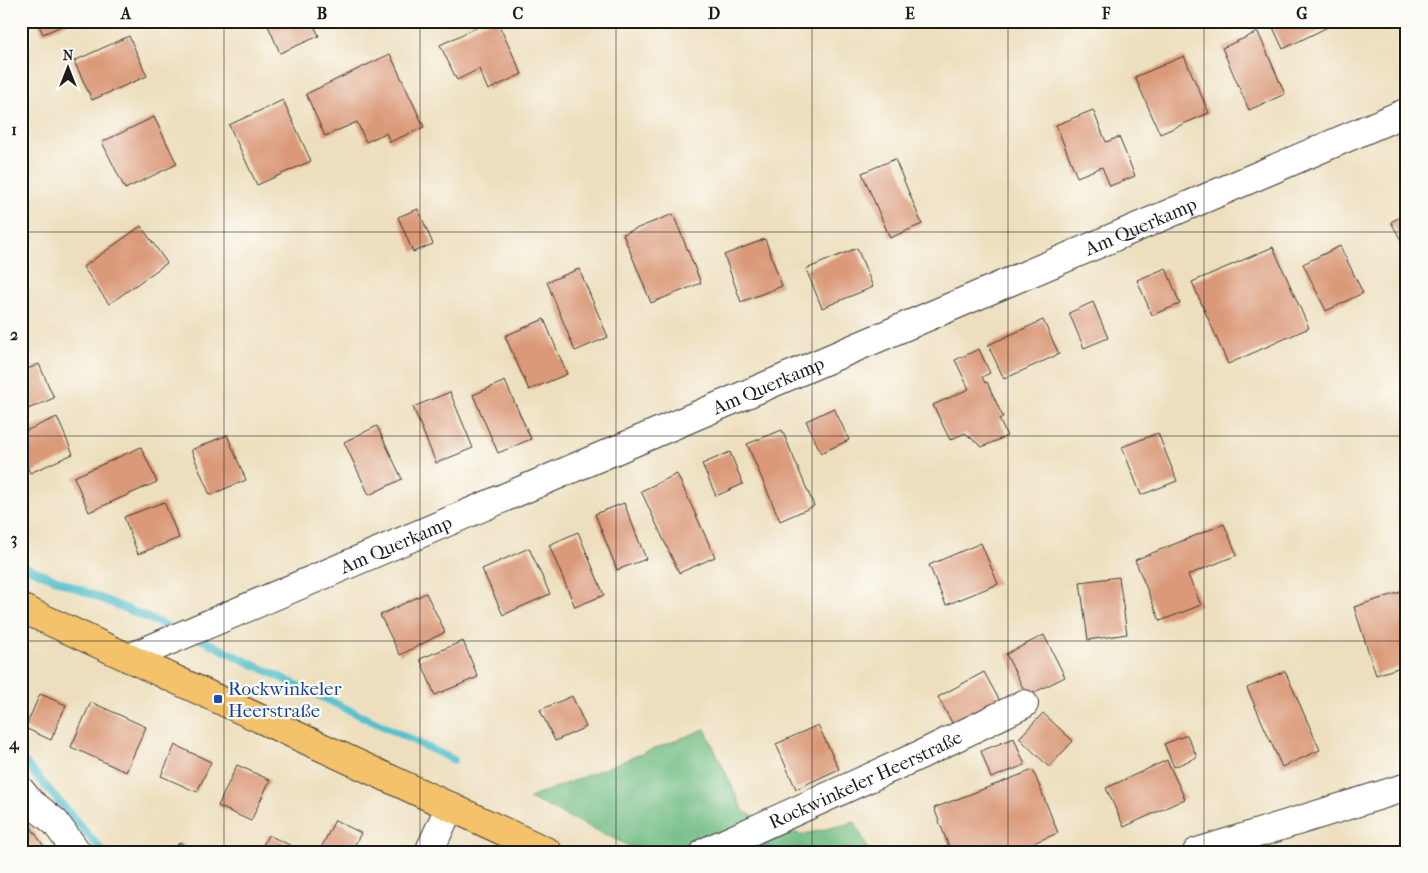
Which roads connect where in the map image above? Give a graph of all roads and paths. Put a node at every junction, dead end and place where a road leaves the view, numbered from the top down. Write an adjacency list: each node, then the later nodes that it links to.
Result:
1 (1407, 112): 3 (street, Am Querkamp)
2 (21, 608): 3 (main road)
3 (129, 658): 7 (main road)
4 (1024, 704): 11 (street, Rockwinkeler Heerstraße)
5 (1407, 787): 12 (street)
6 (21, 791): 8 (street)
7 (450, 806): 9 (street); 10 (main road)
8 (77, 852)
9 (429, 852)
10 (548, 852)
11 (705, 852)
12 (1197, 852)

